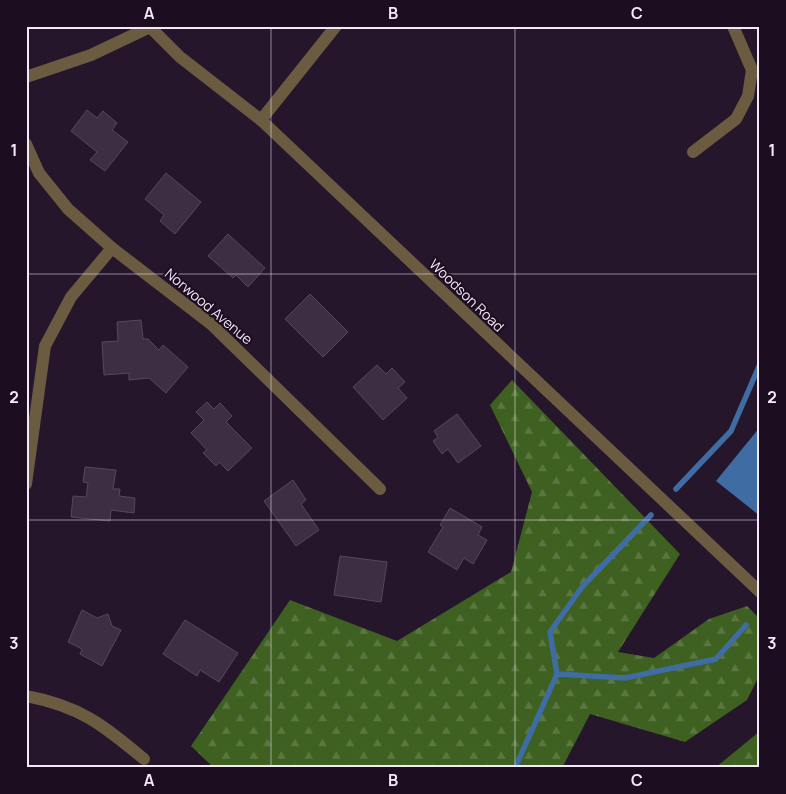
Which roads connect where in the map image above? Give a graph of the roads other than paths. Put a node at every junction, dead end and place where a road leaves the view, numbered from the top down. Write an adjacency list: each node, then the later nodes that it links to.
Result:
1 (336, 26): 5 (street)
2 (732, 26): 7 (street)
3 (150, 27): 4 (street); 5 (street, Woodson Road)
4 (26, 77)
5 (261, 120): 11 (street, Woodson Road)
6 (26, 144): 8 (street, Norwood Avenue)
7 (693, 152)
8 (112, 248): 9 (street); 10 (street, Norwood Avenue)
9 (26, 484)
10 (380, 489)
11 (760, 592)
12 (26, 696): 13 (street)
13 (144, 759)

